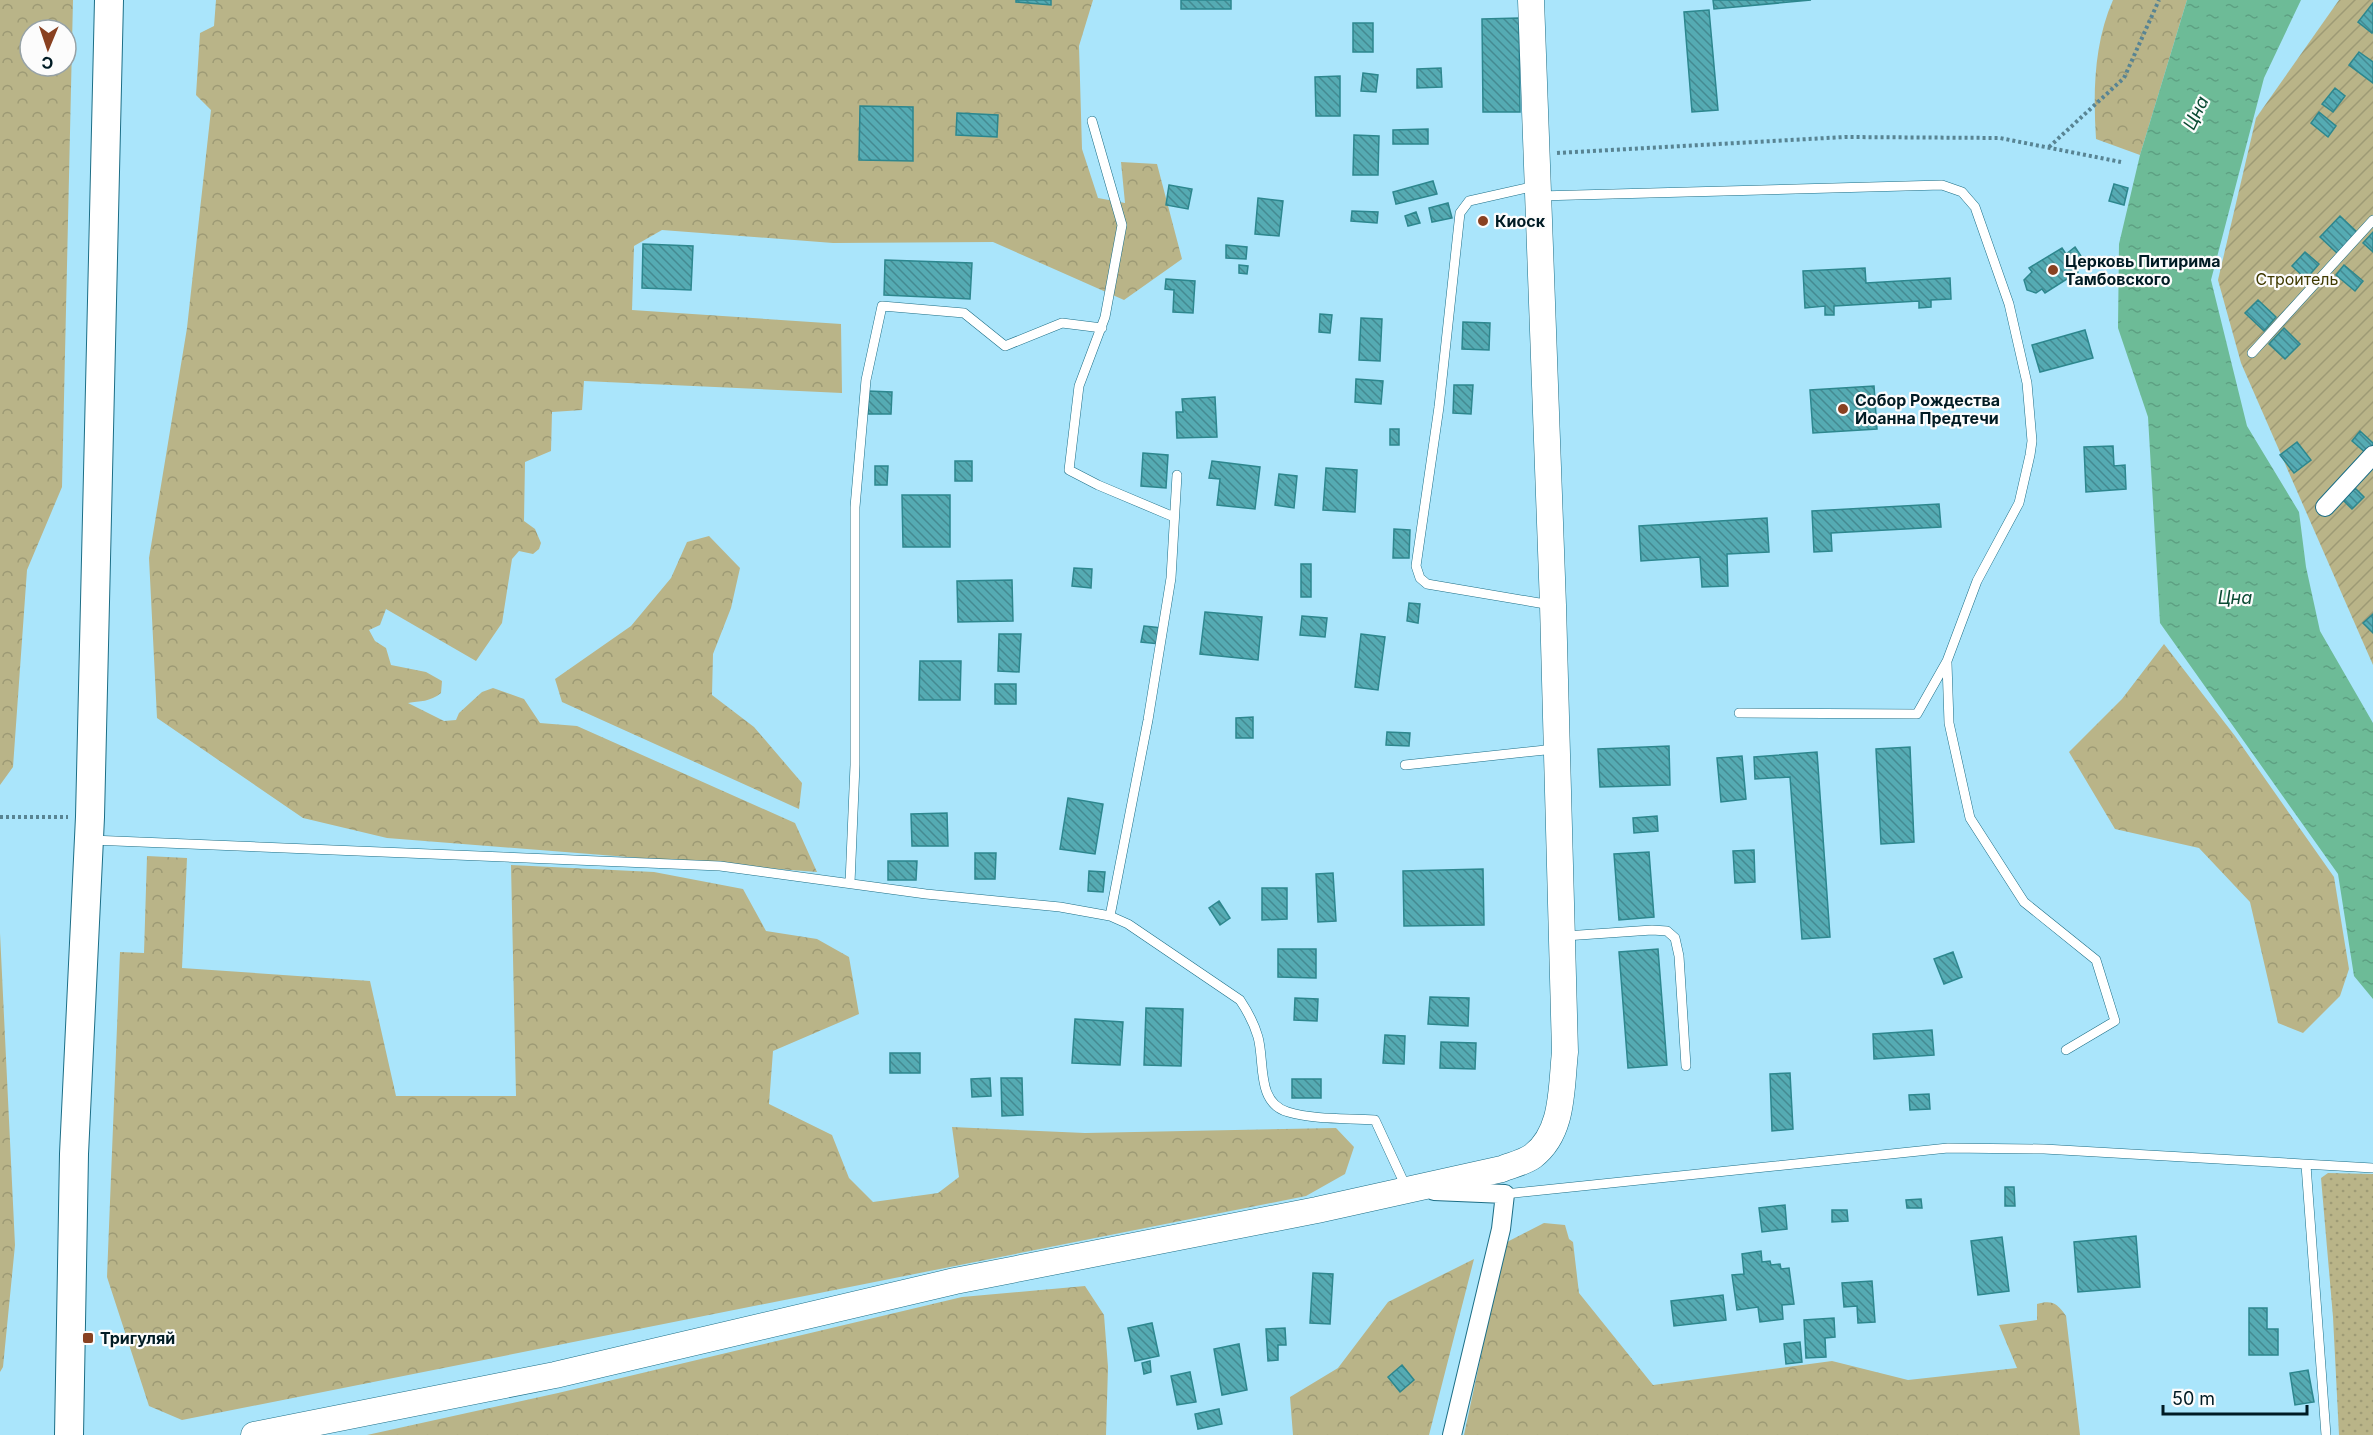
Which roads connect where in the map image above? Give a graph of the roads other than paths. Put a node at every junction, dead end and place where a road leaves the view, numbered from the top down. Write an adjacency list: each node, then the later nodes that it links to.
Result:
1 (109, 0): 17 (main road)
2 (1531, 0): 4 (street)
3 (1092, 121): 6 (lane)
4 (1539, 191): 12 (street); 12 (lane); 13 (lane)
5 (2373, 220): 7 (lane)
6 (1102, 327): 11 (lane); 18 (lane)
7 (2252, 353)
8 (2373, 455): 10 (street)
9 (1177, 475): 11 (lane)
10 (2325, 507)
11 (1174, 517): 19 (lane)
12 (1553, 605): 15 (street)
13 (1947, 660): 14 (lane); 21 (lane)
14 (1738, 713)
15 (1557, 748): 16 (lane); 20 (street)
16 (1405, 765)
17 (89, 829): 18 (lane); 27 (main road)
18 (850, 883): 19 (lane)
19 (1110, 916): 25 (lane)
20 (1562, 936): 22 (lane); 25 (street)
21 (2066, 1050)
22 (1686, 1066)
23 (2306, 1165): 24 (lane); 26 (lane); 30 (lane)
24 (2373, 1168)
25 (1408, 1190): 26 (street); 28 (street)
26 (1505, 1194): 29 (street)
27 (69, 1435)
28 (254, 1435)
29 (1452, 1435)
30 (2326, 1435)

